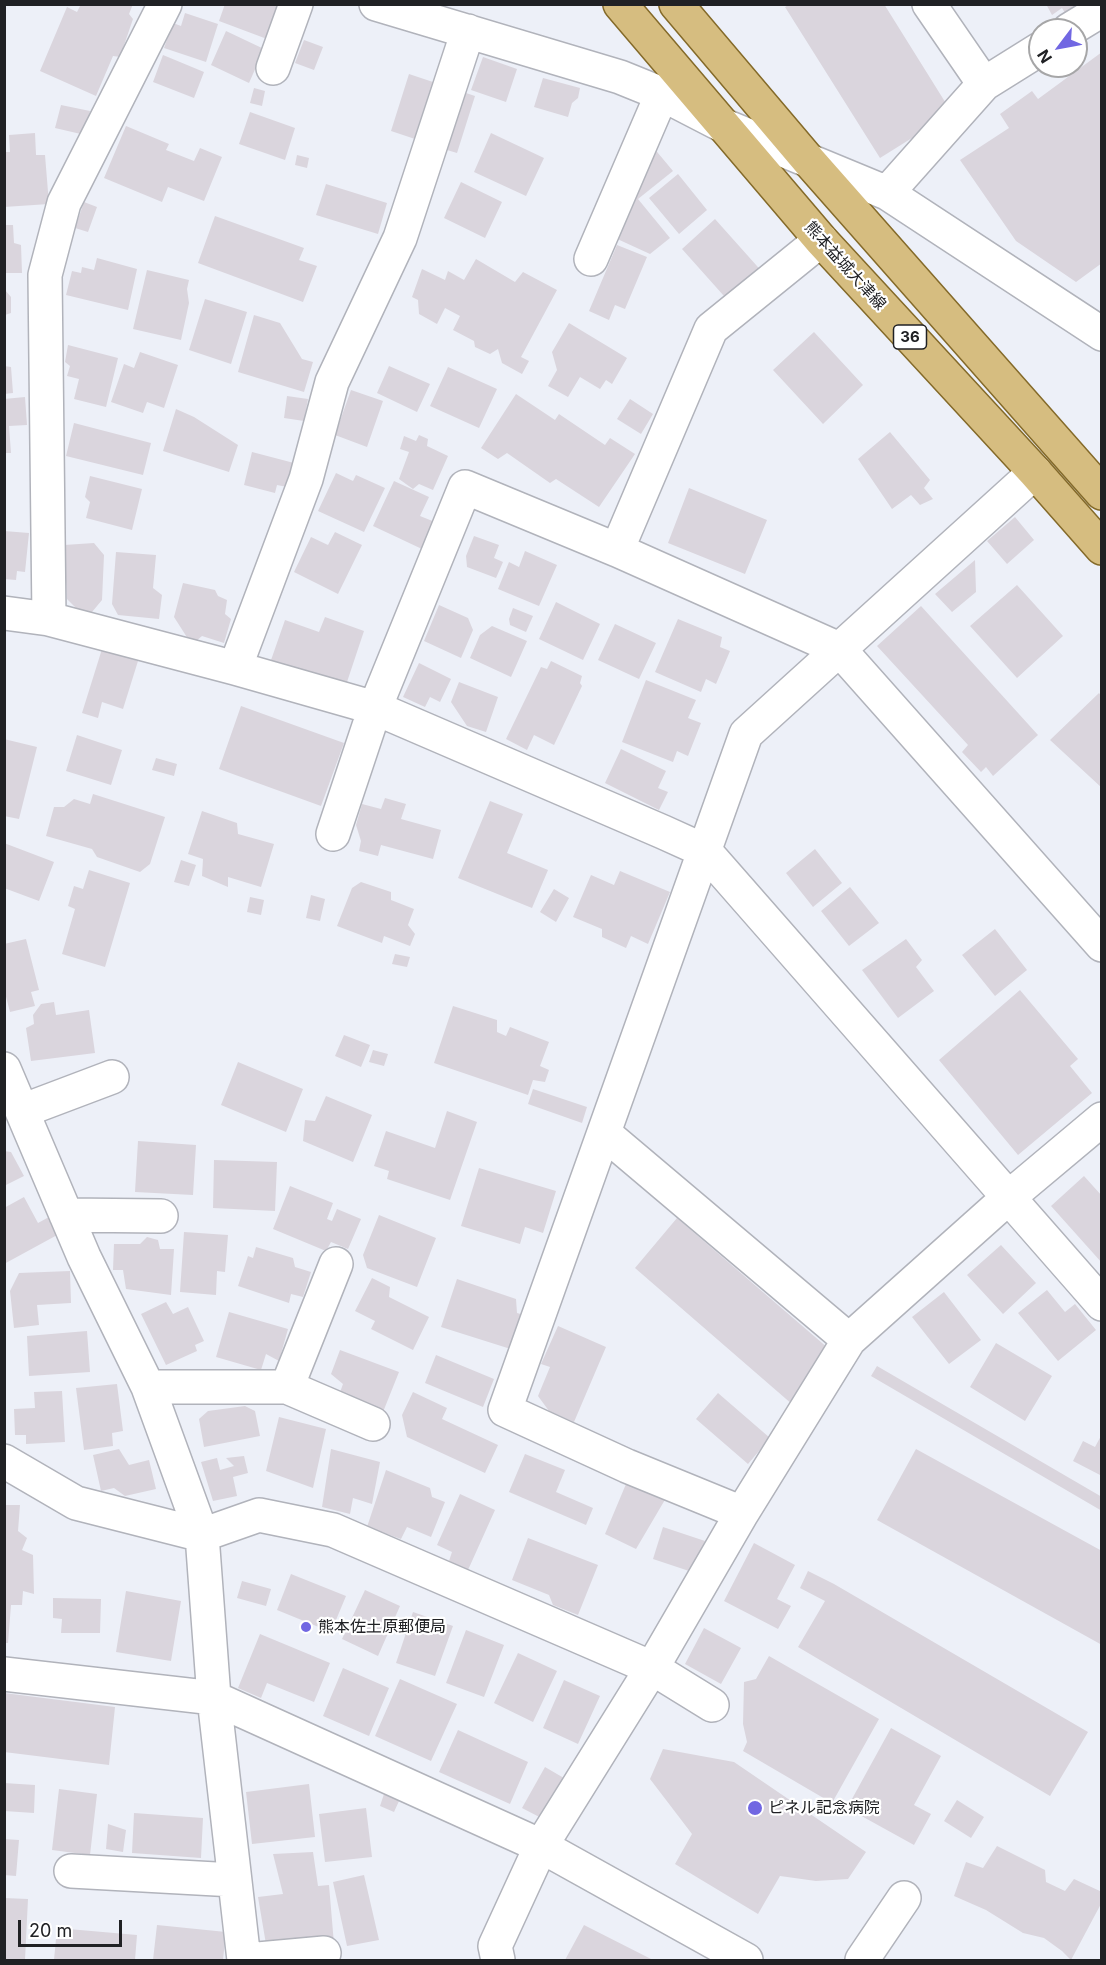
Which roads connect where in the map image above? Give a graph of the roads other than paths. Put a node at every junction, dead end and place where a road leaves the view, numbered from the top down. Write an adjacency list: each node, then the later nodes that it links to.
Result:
1 (165, 4): 25 (street)
2 (296, 4): 11 (street)
3 (376, 4): 9 (street)
4 (620, 4): 14 (main road, 熊本益城大津線 / 36)
5 (675, 4): 15 (main road, 36)
6 (929, 4): 12 (street)
7 (1101, 10): 8 (street)
8 (1088, 18)
9 (468, 31): 13 (street); 27 (street)
10 (1028, 56): 12 (street)
11 (273, 68)
12 (984, 84): 16 (street)
13 (662, 94): 14 (street); 18 (street)
14 (720, 124): 15 (street); 17 (main road, 熊本益城大津線 / 36)
15 (809, 161): 16 (street); 21 (main road, 36)
16 (887, 193): 19 (street)
17 (821, 240): 20 (main road, 熊本益城大津線 / 36); 23 (street)
18 (591, 260)
19 (1101, 334)
20 (1035, 472): 22 (main road, 熊本益城大津線 / 36); 26 (street)
21 (1101, 493)
22 (1101, 548)
23 (617, 550): 26 (street); 28 (street)
24 (4, 613): 25 (street)
25 (49, 619): 27 (street)
26 (839, 649): 30 (street); 31 (street)
27 (235, 669): 28 (street)
28 (375, 708): 29 (street); 30 (street)
29 (333, 834)
30 (705, 851): 36 (street); 37 (street)
31 (1101, 945)
32 (4, 1069): 34 (street)
33 (112, 1077): 34 (street)
34 (22, 1111): 38 (street)
35 (1101, 1119): 37 (street)
36 (604, 1133): 42 (street); 47 (street)
37 (1009, 1197): 41 (street); 42 (street)
38 (66, 1215): 39 (street); 43 (street)
39 (161, 1216)
40 (336, 1264): 44 (street)
41 (1101, 1304)
42 (849, 1340): 47 (street)
43 (148, 1387): 44 (street); 48 (street)
44 (288, 1387): 45 (street)
45 (373, 1424)
46 (4, 1461): 48 (street)
47 (742, 1513): 49 (street)
48 (202, 1535): 49 (street); 51 (street)
49 (652, 1668): 52 (street); 53 (street)
50 (4, 1674): 51 (street)
51 (214, 1698): 53 (street); 55 (street)
52 (712, 1705)
53 (541, 1846): 59 (street); 60 (street)
54 (71, 1871): 55 (street)
55 (234, 1880): 58 (street)
56 (904, 1898): 61 (street)
57 (324, 1953): 58 (street)
58 (246, 1960)
59 (498, 1960)
60 (746, 1960)
61 (862, 1960)

